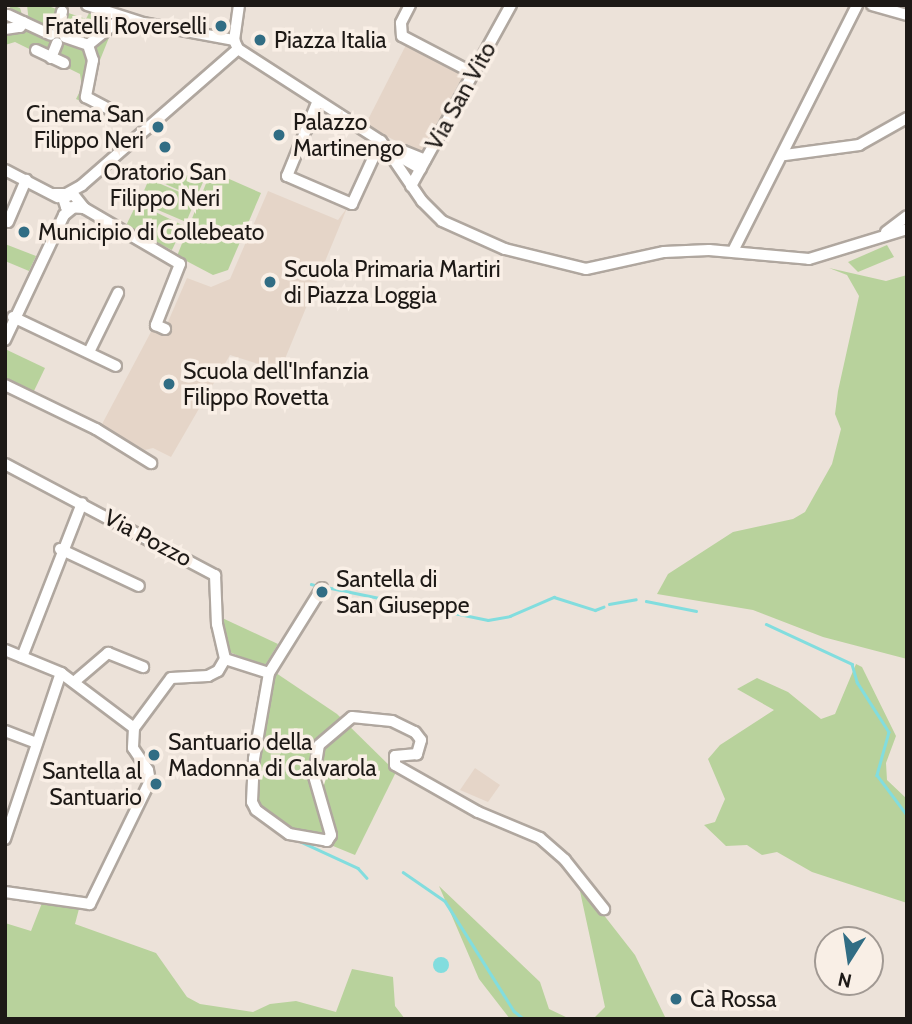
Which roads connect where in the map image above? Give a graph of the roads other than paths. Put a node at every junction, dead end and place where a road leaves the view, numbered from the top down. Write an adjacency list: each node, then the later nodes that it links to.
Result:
1 (87, 5): 15 (street)
2 (239, 5): 15 (street)
3 (410, 5): 19 (street)
4 (512, 5): 19 (street, Via San Vito)
5 (858, 5): 25 (street)
6 (872, 5): 9 (street)
7 (62, 10): 13 (street)
8 (8, 15): 11 (street)
9 (907, 15)
10 (118, 21): 14 (street)
11 (24, 22): 12 (street); 13 (street)
12 (5, 29)
13 (58, 36): 14 (street); 17 (street)
14 (88, 45): 21 (street)
15 (236, 45): 20 (street); 30 (street)
16 (36, 50): 17 (street)
17 (51, 58): 18 (street)
18 (64, 63)
19 (475, 74): 26 (street, Via San Vito)
20 (315, 108): 23 (street); 23 (street)
21 (122, 116)
22 (907, 118): 25 (street)
23 (381, 141): 24 (street)
24 (390, 152): 26 (street); 29 (street)
25 (785, 155): 34 (street)
26 (423, 165): 29 (street, Via San Vito)
27 (5, 170): 28 (street)
28 (26, 180): 30 (street); 32 (street)
29 (411, 186): 36 (street)
30 (71, 205): 39 (street); 40 (street)
31 (907, 216): 35 (street)
32 (8, 222)
33 (907, 229): 35 (street)
34 (743, 232): 36 (street); 37 (street)
35 (884, 234): 37 (street)
36 (734, 249): 37 (street)
37 (755, 252)
38 (118, 293): 42 (street)
39 (13, 317): 41 (street); 42 (street)
40 (165, 329)
41 (5, 340)
42 (89, 352): 43 (street)
43 (116, 366)
44 (5, 386): 45 (street)
45 (151, 463)
46 (5, 464): 47 (street, Via Pozzo)
47 (82, 503): 48 (street); 53 (street, Via Pozzo)
48 (60, 549): 49 (street); 52 (street)
49 (139, 586)
50 (322, 588): 56 (street)
51 (5, 650): 52 (street)
52 (22, 657): 55 (street)
53 (225, 659): 56 (street); 58 (street)
54 (143, 667): 57 (street)
55 (61, 673): 57 (street); 60 (street)
56 (269, 673): 65 (street)
57 (74, 682): 58 (street)
58 (134, 728): 61 (street)
59 (5, 731): 60 (street)
60 (37, 743): 63 (street)
61 (148, 787): 62 (street); 64 (street)
62 (157, 796)
63 (5, 839)
64 (5, 892)
65 (604, 909)

